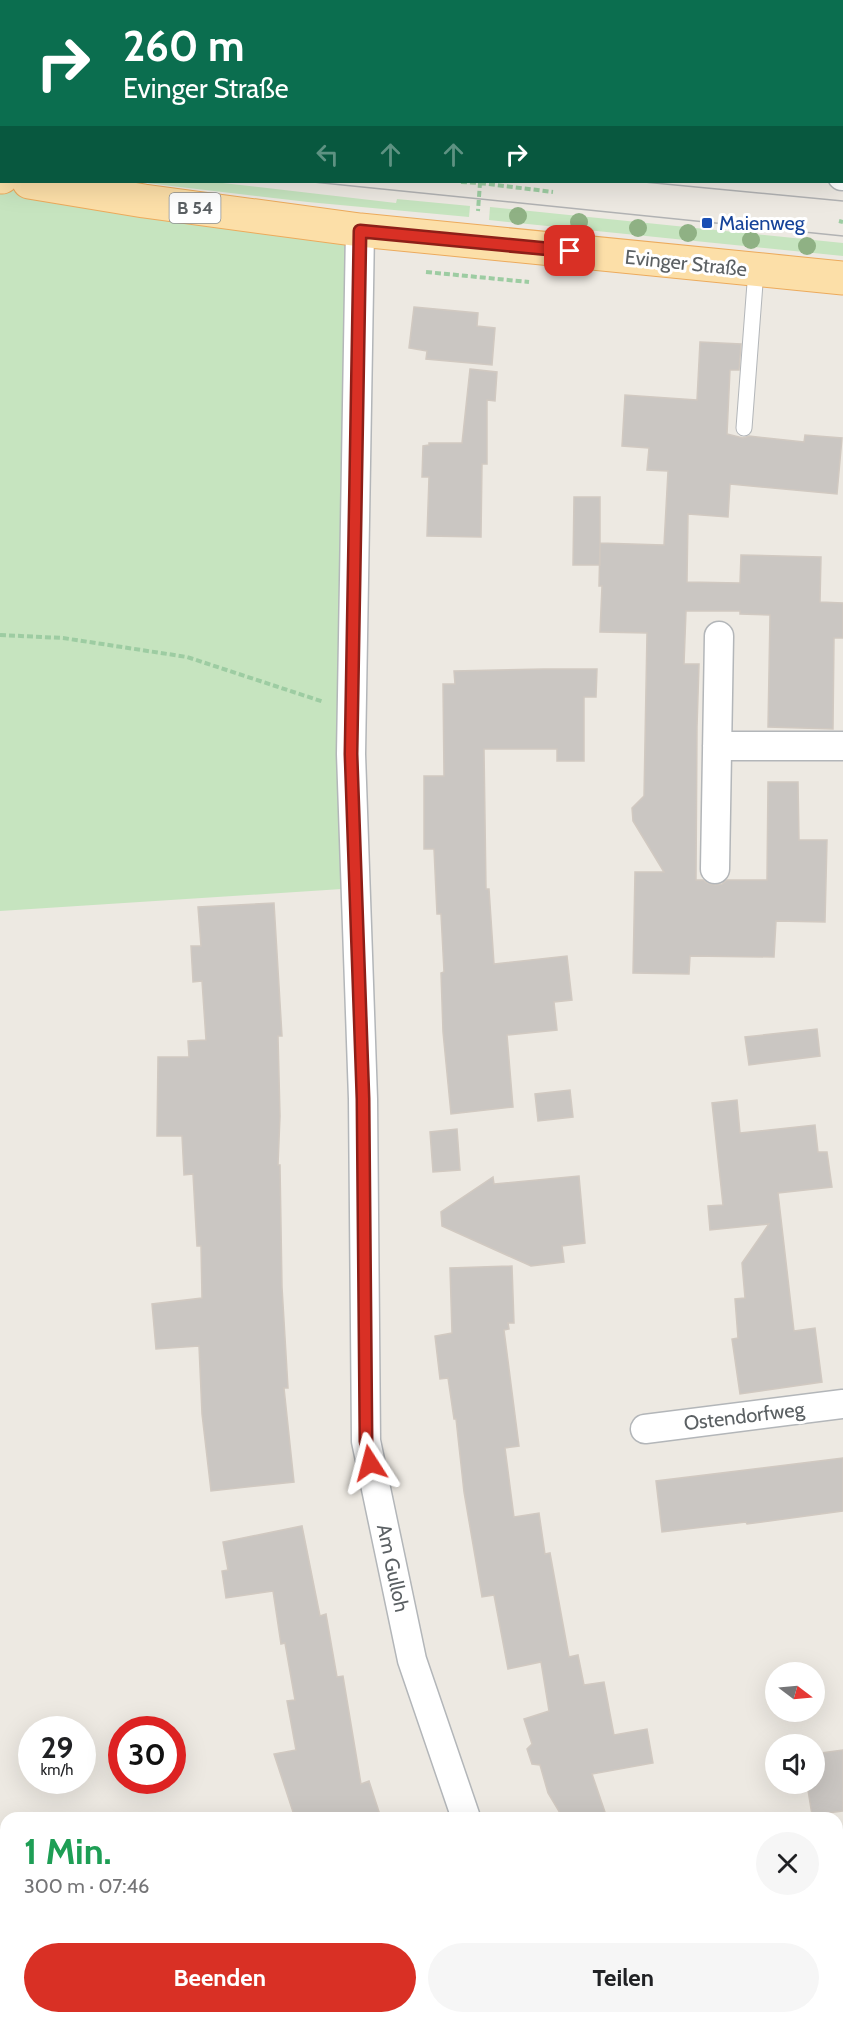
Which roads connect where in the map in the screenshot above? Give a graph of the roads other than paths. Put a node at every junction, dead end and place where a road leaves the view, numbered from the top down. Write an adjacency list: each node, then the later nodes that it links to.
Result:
1 (35, 183): 2 (main road, Evinger Straße / B 54)
2 (360, 231): 3 (main road, Evinger Straße / B 54); 12 (street, Am Gulloh)
3 (756, 270): 4 (main road, Evinger Straße / B 54); 5 (lane)
4 (843, 278)
5 (744, 428)
6 (719, 636): 7 (street)
7 (717, 746): 8 (street); 9 (street)
8 (843, 746)
9 (715, 869)
10 (843, 1404): 11 (street, Ostendorfweg)
11 (645, 1429)
12 (464, 1812)

